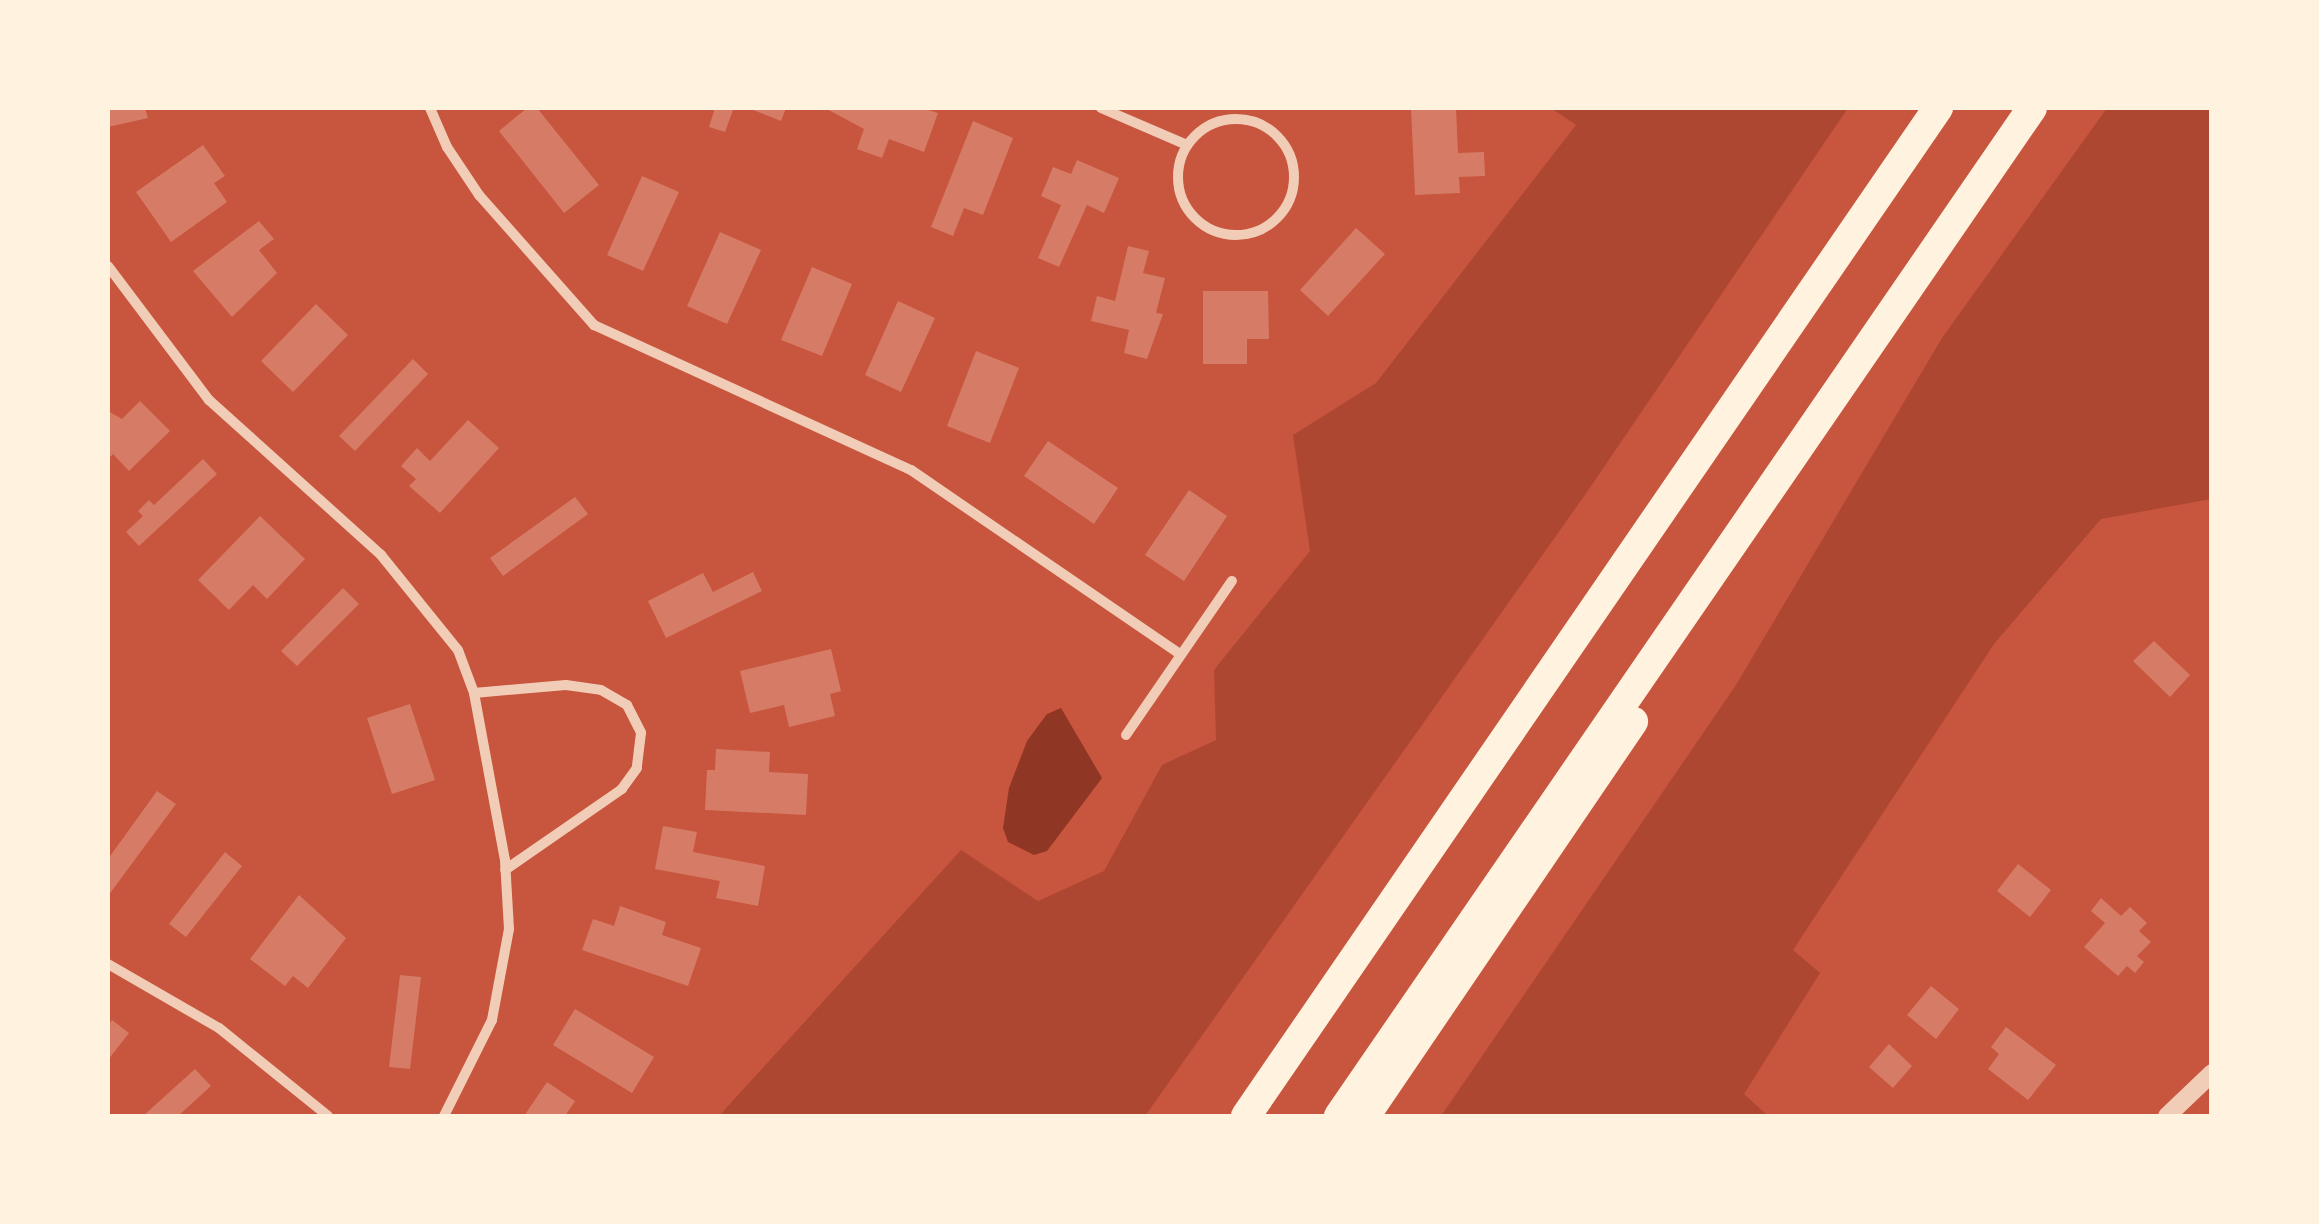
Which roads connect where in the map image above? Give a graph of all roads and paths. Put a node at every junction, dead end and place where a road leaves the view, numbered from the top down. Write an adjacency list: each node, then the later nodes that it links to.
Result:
1 (430, 108): 9 (street)
2 (1102, 108): 5 (street)
3 (1938, 108): 17 (highway)
4 (2032, 108): 7 (highway)
5 (1187, 145): 5 (street)
6 (108, 266): 10 (street)
7 (1732, 545): 18 (highway); 19 (highway)
8 (1232, 581): 9 (street)
9 (1181, 655): 11 (street)
10 (474, 692): 12 (street); 12 (street)
11 (1126, 735)
12 (505, 870): 16 (street)
13 (108, 964): 15 (street)
14 (2212, 1073): 20 (street)
15 (328, 1116)
16 (444, 1116)
17 (1246, 1116)
18 (1339, 1116)
19 (1365, 1116)
20 (2166, 1116)

